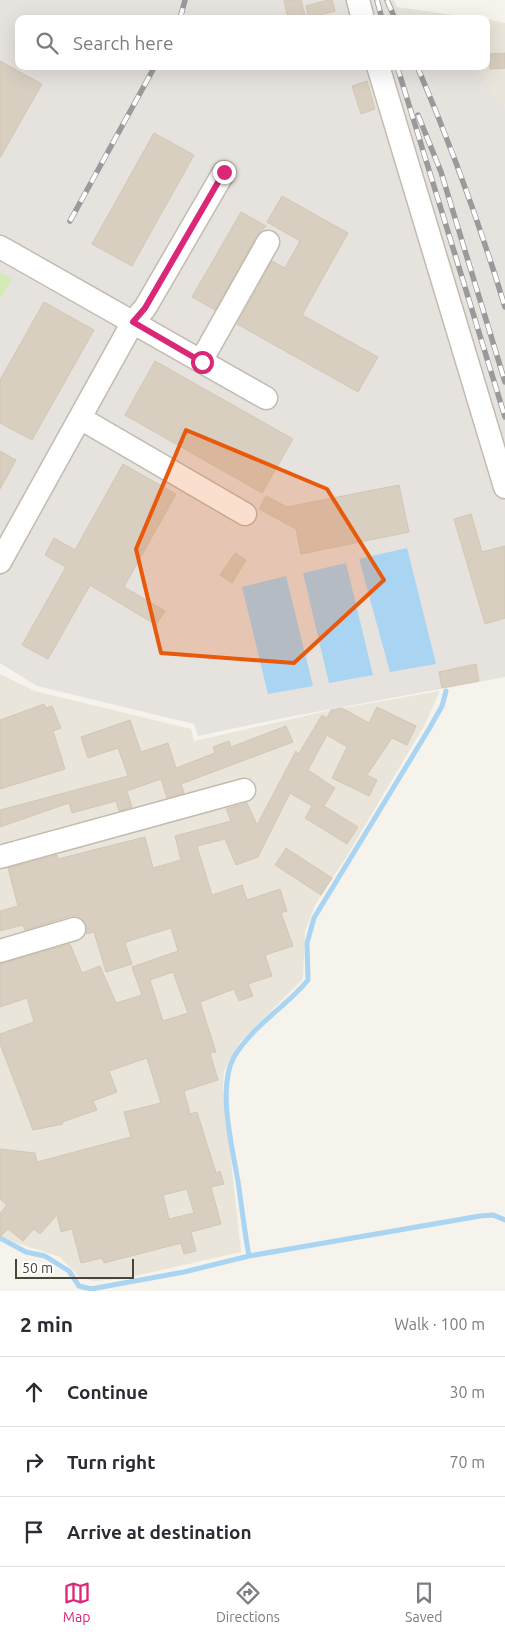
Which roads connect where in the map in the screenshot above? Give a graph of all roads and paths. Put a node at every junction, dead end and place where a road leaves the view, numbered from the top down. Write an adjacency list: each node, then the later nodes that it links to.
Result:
1 (358, 0): 2 (street)
2 (362, 15)
3 (379, 70): 11 (street)
4 (224, 172): 7 (street)
5 (268, 242): 8 (street)
6 (0, 247): 7 (street)
7 (133, 322): 8 (street); 10 (street)
8 (202, 362): 9 (street)
9 (266, 398)
10 (80, 418): 12 (street); 13 (street)
11 (505, 487)
12 (245, 514)
13 (0, 562)
14 (244, 790): 15 (street)
15 (0, 856)
16 (74, 929): 17 (street)
17 (0, 951)

